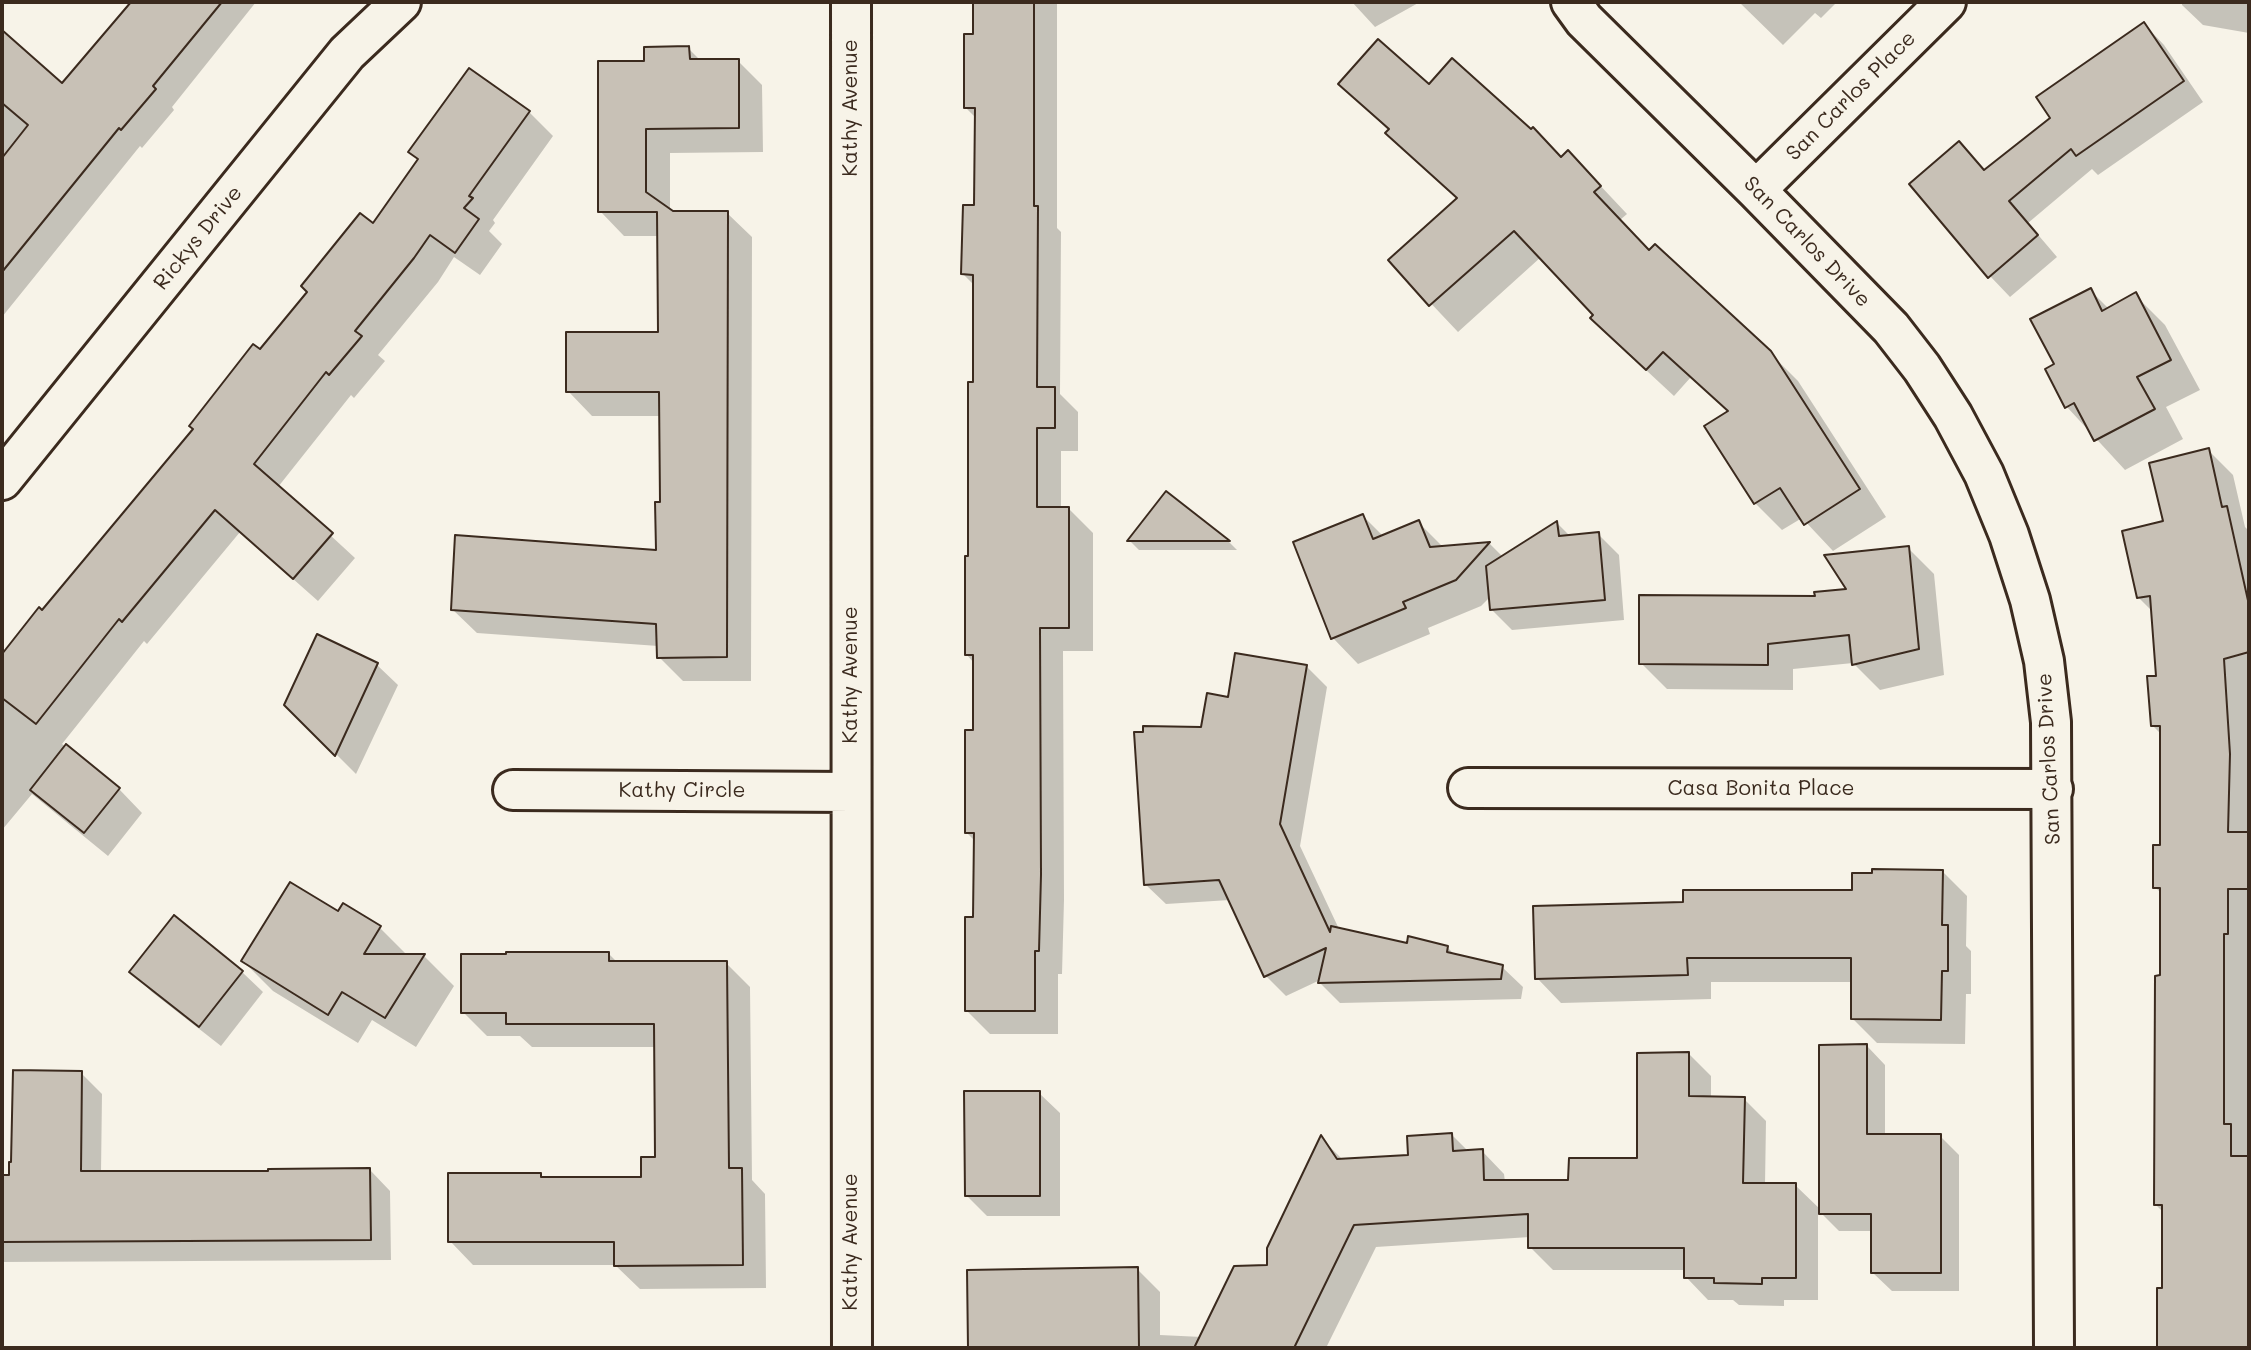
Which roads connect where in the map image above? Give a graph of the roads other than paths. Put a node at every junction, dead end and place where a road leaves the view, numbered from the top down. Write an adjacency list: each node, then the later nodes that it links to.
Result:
1 (401, 2): 6 (street, Rickys Drive)
2 (851, 2): 10 (street, Kathy Avenue)
3 (1571, 2): 5 (street, San Carlos Drive)
4 (1946, 2): 5 (street, San Carlos Place)
5 (1756, 190): 8 (street, San Carlos Drive)
6 (2, 480)
7 (1468, 788): 8 (street, Casa Bonita Place)
8 (2053, 789): 12 (street, San Carlos Drive)
9 (513, 790): 10 (street, Kathy Circle)
10 (851, 792): 11 (street, Kathy Avenue)
11 (852, 1348)
12 (2054, 1348)

